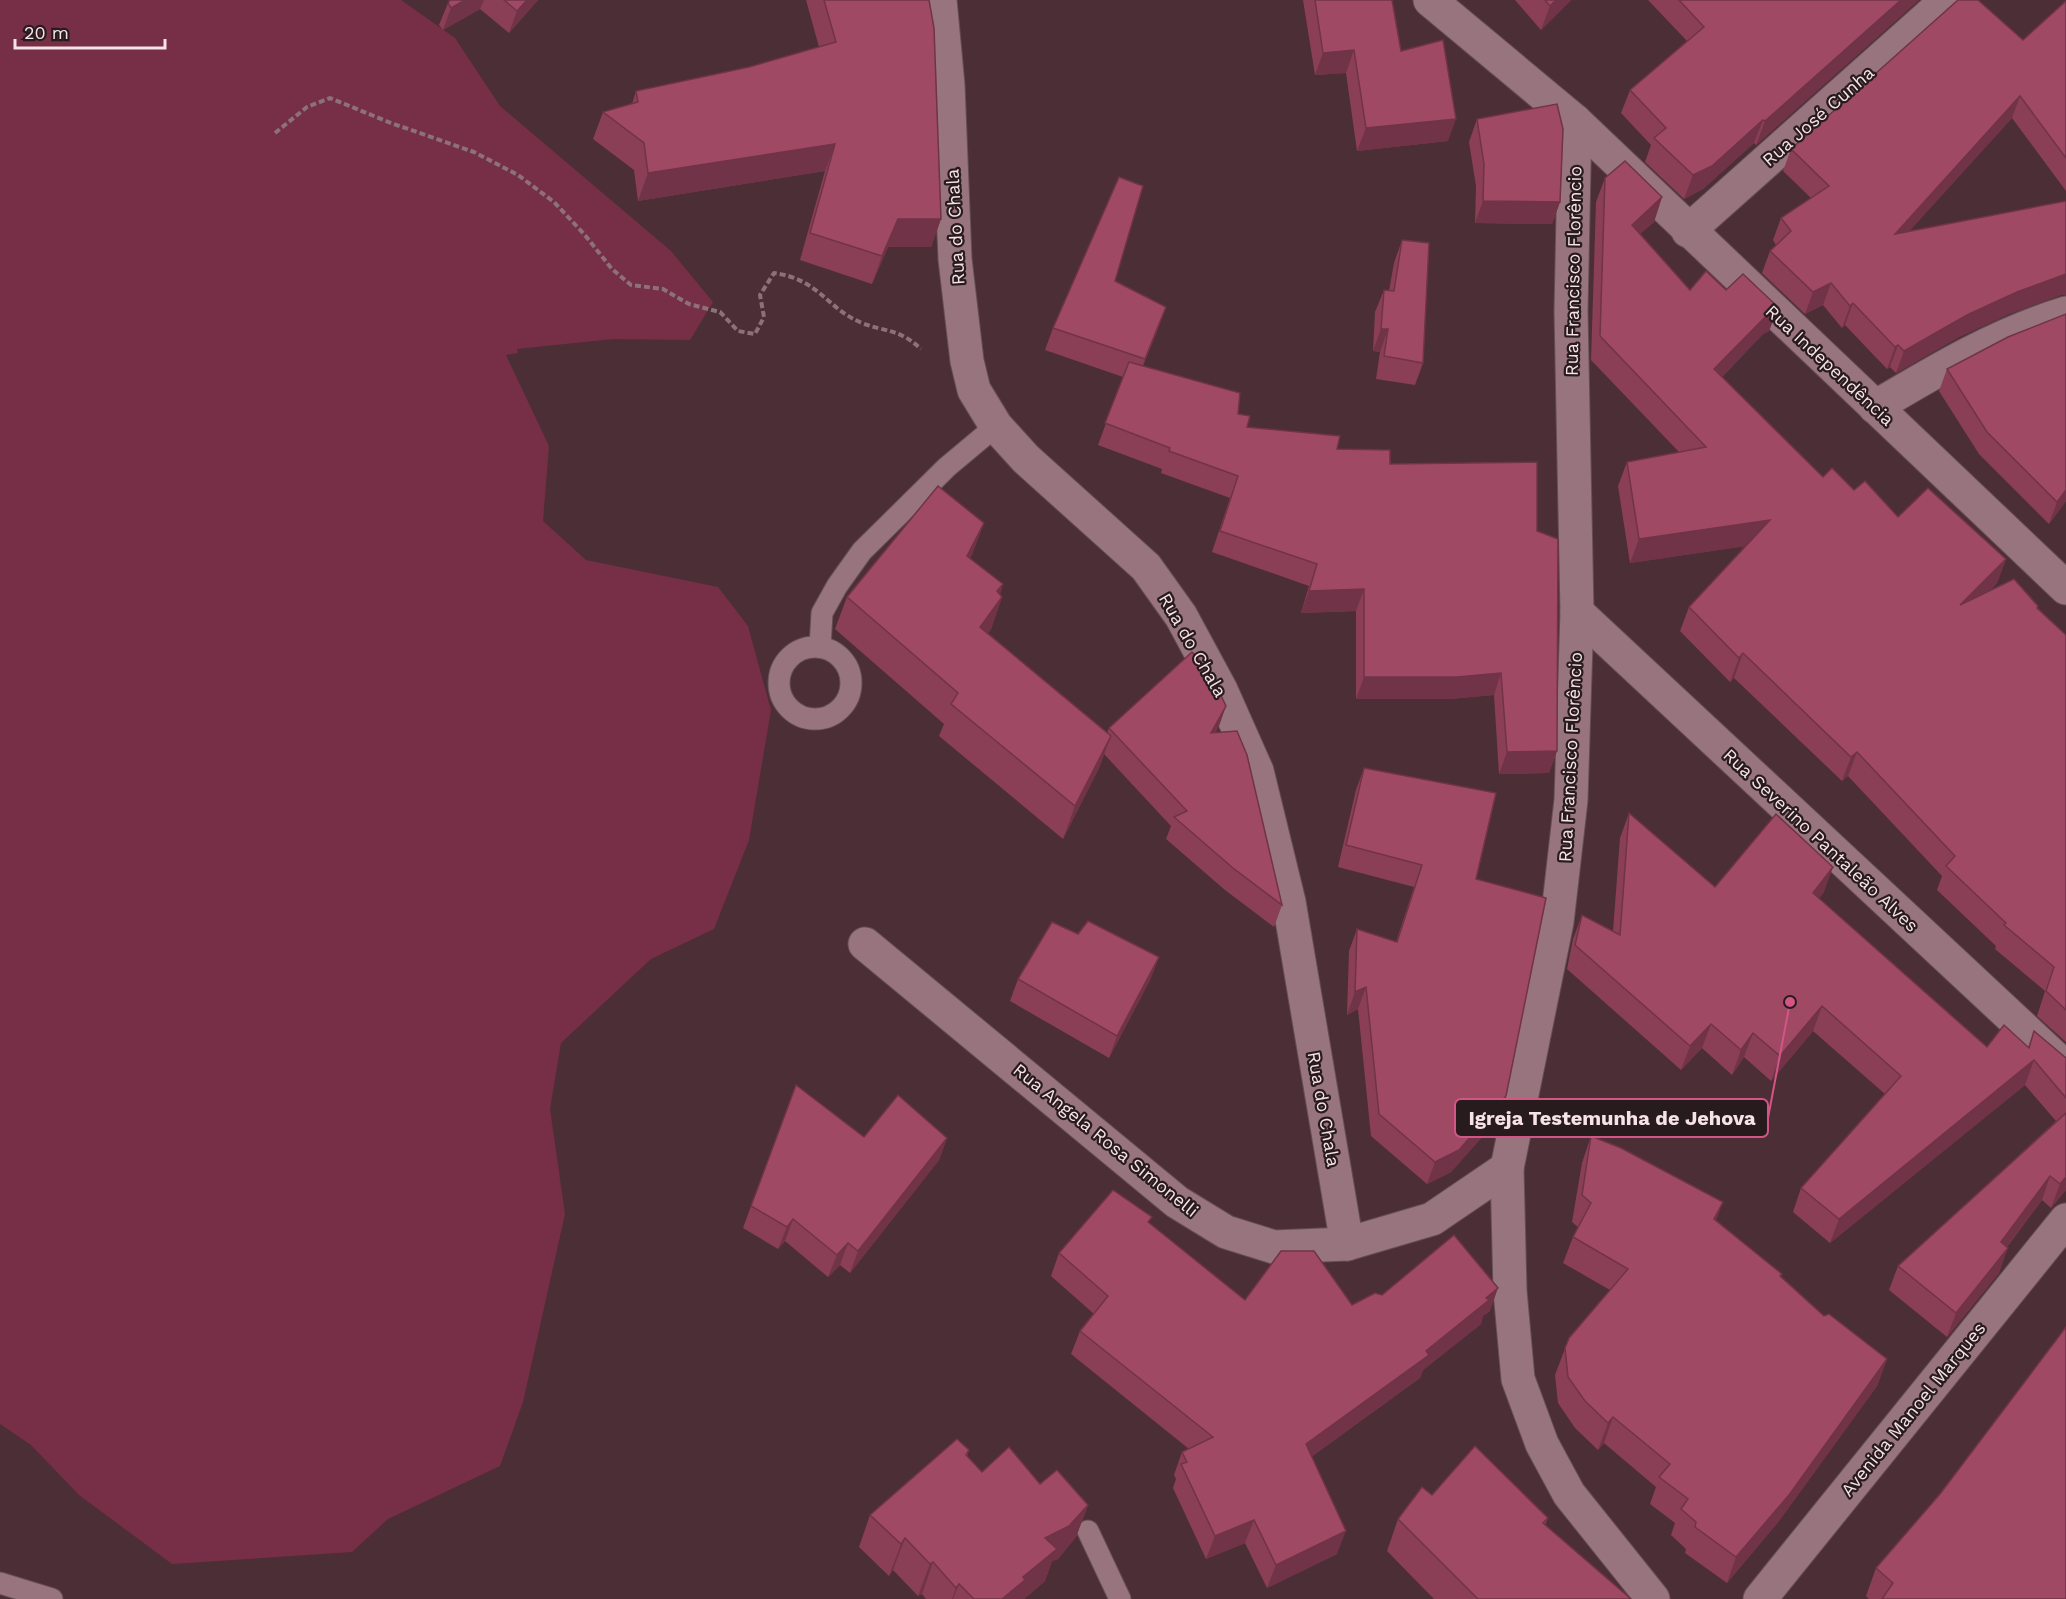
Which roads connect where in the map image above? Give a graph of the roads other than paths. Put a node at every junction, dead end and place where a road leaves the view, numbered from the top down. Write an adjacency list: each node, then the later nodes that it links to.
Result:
1 (940, 0): 8 (street, Rua do Chala)
2 (1430, 0): 4 (street, Rua Independência)
3 (1947, 0): 5 (street, Rua José Cunha)
4 (1575, 121): 5 (street, Rua Independência); 10 (street, Rua Francisco Florêncio)
5 (1688, 231): 7 (street, Rua Independência)
6 (2066, 313): 7 (street)
7 (1875, 407): 9 (street, Rua Independência)
8 (996, 426): 11 (lane); 16 (street, Rua do Chala)
9 (2066, 588)
10 (1577, 612): 13 (street, Rua Severino Pantaleão Alves); 14 (street, Rua Francisco Florêncio)
11 (820, 647)
12 (866, 944): 16 (street, Rua Angela Rosa Simonelli)
13 (2066, 1068)
14 (1507, 1168): 16 (street, Rua Angela Rosa Simonelli); 21 (street, Rua Francisco Florêncio)
15 (2066, 1220): 22 (street, Avenida Manoel Marques)
16 (1347, 1244)
17 (1088, 1531): 20 (lane)
18 (0, 1583): 19 (lane)
19 (52, 1599)
20 (1120, 1599)
21 (1653, 1599)
22 (1760, 1599)

